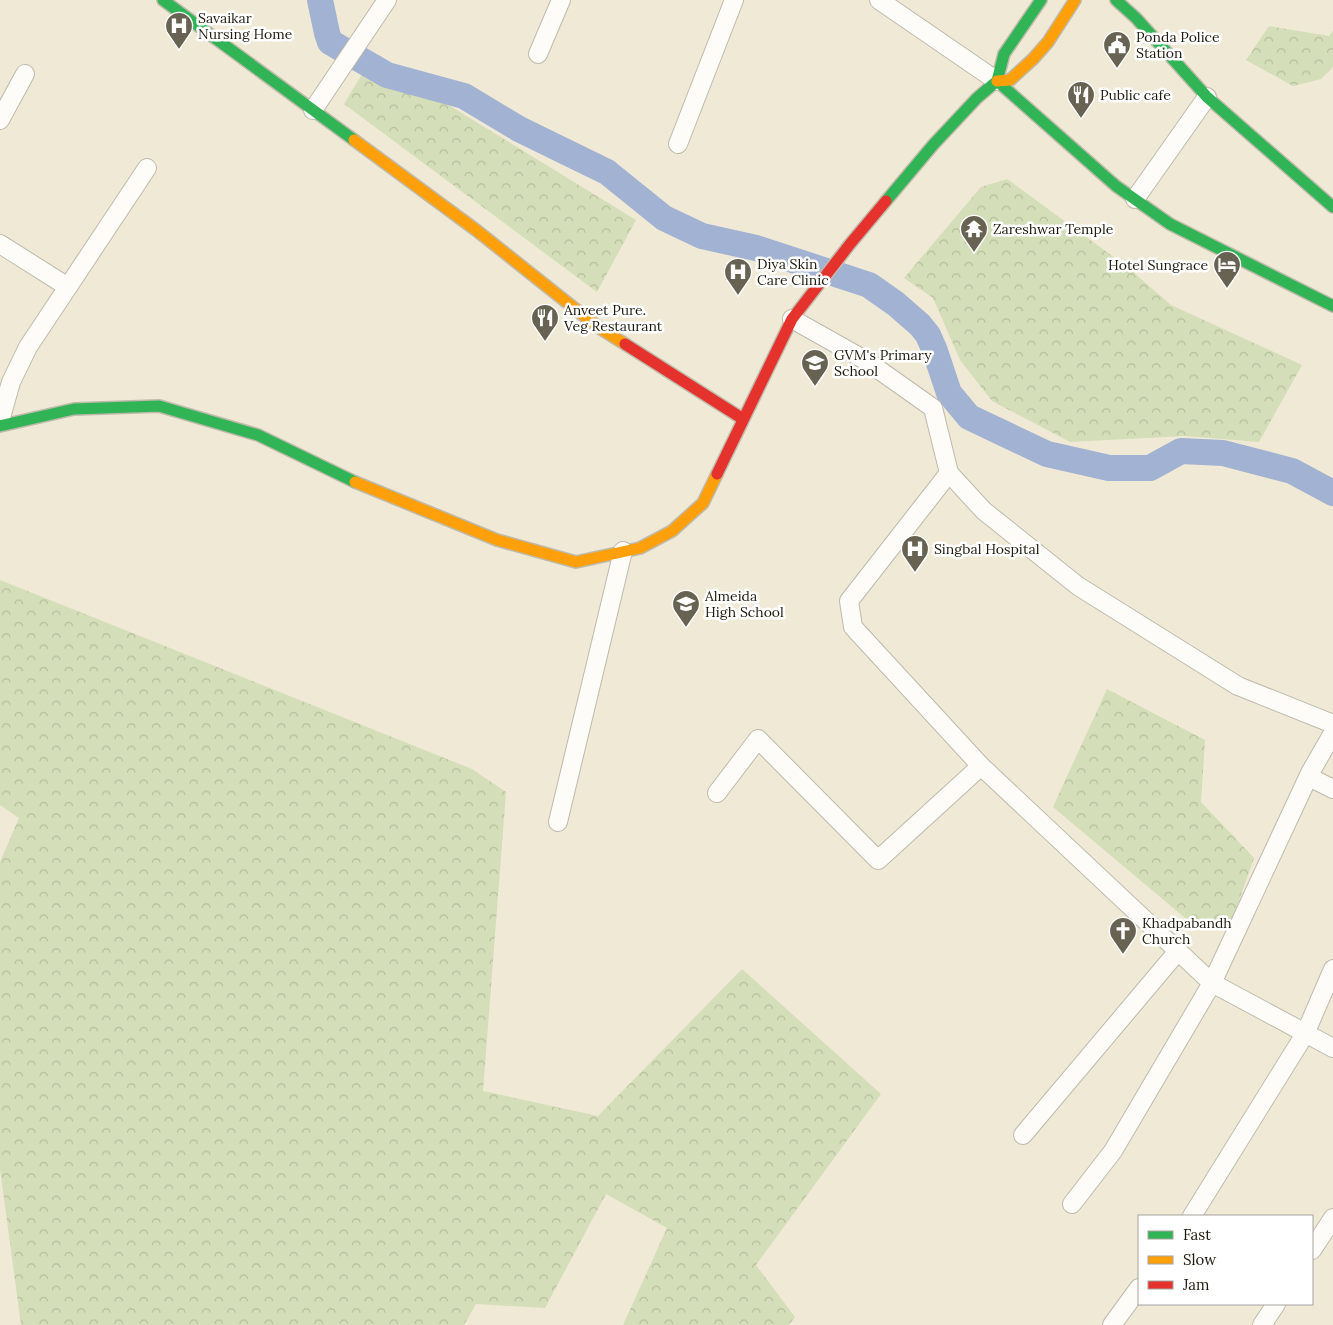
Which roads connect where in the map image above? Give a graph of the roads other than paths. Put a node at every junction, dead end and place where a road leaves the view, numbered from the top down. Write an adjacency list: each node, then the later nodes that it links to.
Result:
1 (163, 0): 13 (main road)
2 (387, 0): 13 (street)
3 (561, 0): 9 (street)
4 (734, 0): 15 (street)
5 (879, 0): 11 (street)
6 (1041, 0): 11 (main road)
7 (1075, 0): 11 (main road)
8 (1116, 0): 12 (main road)
9 (538, 54)
10 (25, 74): 14 (street)
11 (997, 81): 17 (main road); 22 (main road)
12 (1207, 97): 17 (street); 18 (main road)
13 (313, 110): 23 (main road)
14 (0, 120)
15 (678, 144)
16 (147, 168): 20 (street)
17 (1135, 199): 21 (main road)
18 (1333, 207)
19 (0, 244): 20 (street)
20 (68, 287): 24 (street)
21 (1333, 306)
22 (792, 319): 23 (main road); 26 (street)
23 (743, 419): 27 (main road)
24 (0, 422)
25 (0, 426): 27 (main road)
26 (949, 473): 28 (street); 30 (street)
27 (623, 552): 34 (street)
28 (1333, 724)
29 (1333, 733): 31 (street)
30 (981, 766): 33 (street); 35 (street)
31 (1309, 777): 32 (street); 37 (street)
32 (1333, 789)
33 (717, 793)
34 (558, 822)
35 (1178, 951): 37 (street); 40 (street)
36 (1333, 969): 38 (street)
37 (1212, 983): 38 (street); 41 (street)
38 (1305, 1034): 39 (street); 42 (street)
39 (1333, 1048)
40 (1023, 1135)
41 (1072, 1204)
42 (1193, 1215)
43 (1333, 1218): 44 (street)
44 (1313, 1248)
45 (1138, 1289): 47 (street)
46 (1275, 1305): 48 (street)
47 (1112, 1325)
48 (1262, 1325)

